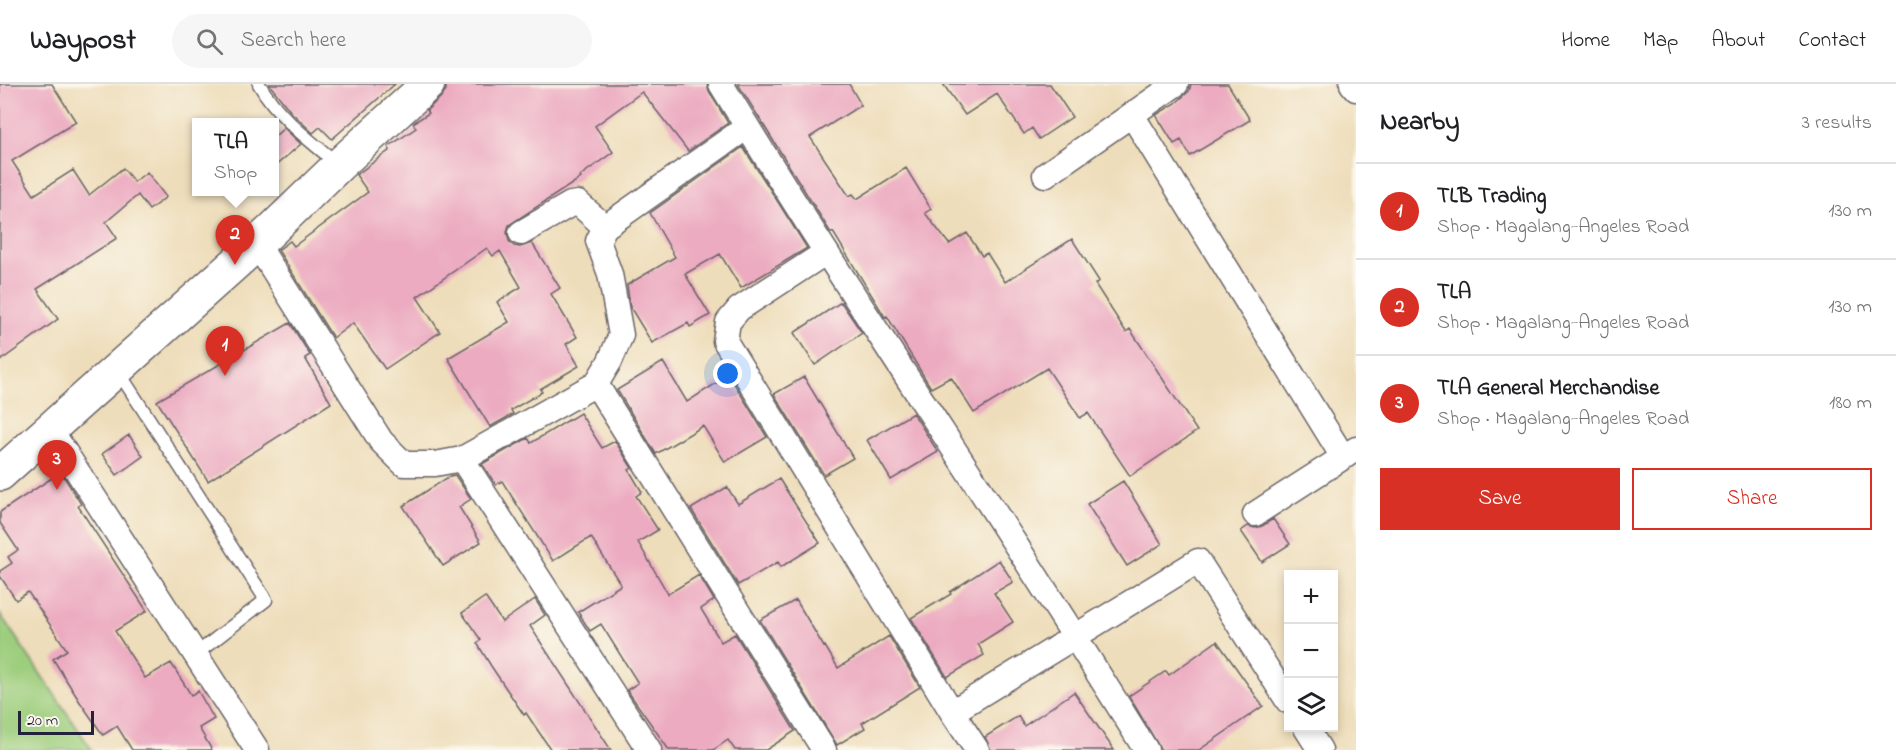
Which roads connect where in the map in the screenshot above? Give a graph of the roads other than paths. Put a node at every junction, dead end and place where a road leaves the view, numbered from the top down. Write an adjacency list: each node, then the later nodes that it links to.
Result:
1 (259, 84): 9 (lane)
2 (428, 84): 9 (main road)
3 (721, 84): 8 (street)
4 (1176, 84): 7 (street)
5 (1352, 84): 6 (street)
6 (1356, 89)
7 (1132, 115): 10 (street); 18 (street)
8 (747, 127): 11 (street); 14 (street)
9 (339, 165): 13 (main road)
10 (1045, 175)
11 (605, 227): 12 (street); 16 (street)
12 (521, 232)
13 (257, 244): 15 (main road); 19 (street)
14 (825, 253): 22 (street); 25 (street)
15 (117, 368): 17 (main road); 23 (lane)
16 (596, 384): 19 (street); 29 (street)
17 (50, 429): 20 (main road); 23 (street)
18 (1350, 453): 21 (street)
19 (462, 459): 28 (street)
20 (0, 474)
21 (1255, 514)
22 (1076, 636): 24 (street); 25 (street); 31 (street)
23 (196, 654): 27 (street)
24 (1284, 695)
25 (952, 712): 30 (street)
26 (1309, 732): 32 (street)
27 (257, 750)
28 (650, 750)
29 (824, 750)
30 (977, 750)
31 (1146, 750)
32 (1320, 750)

